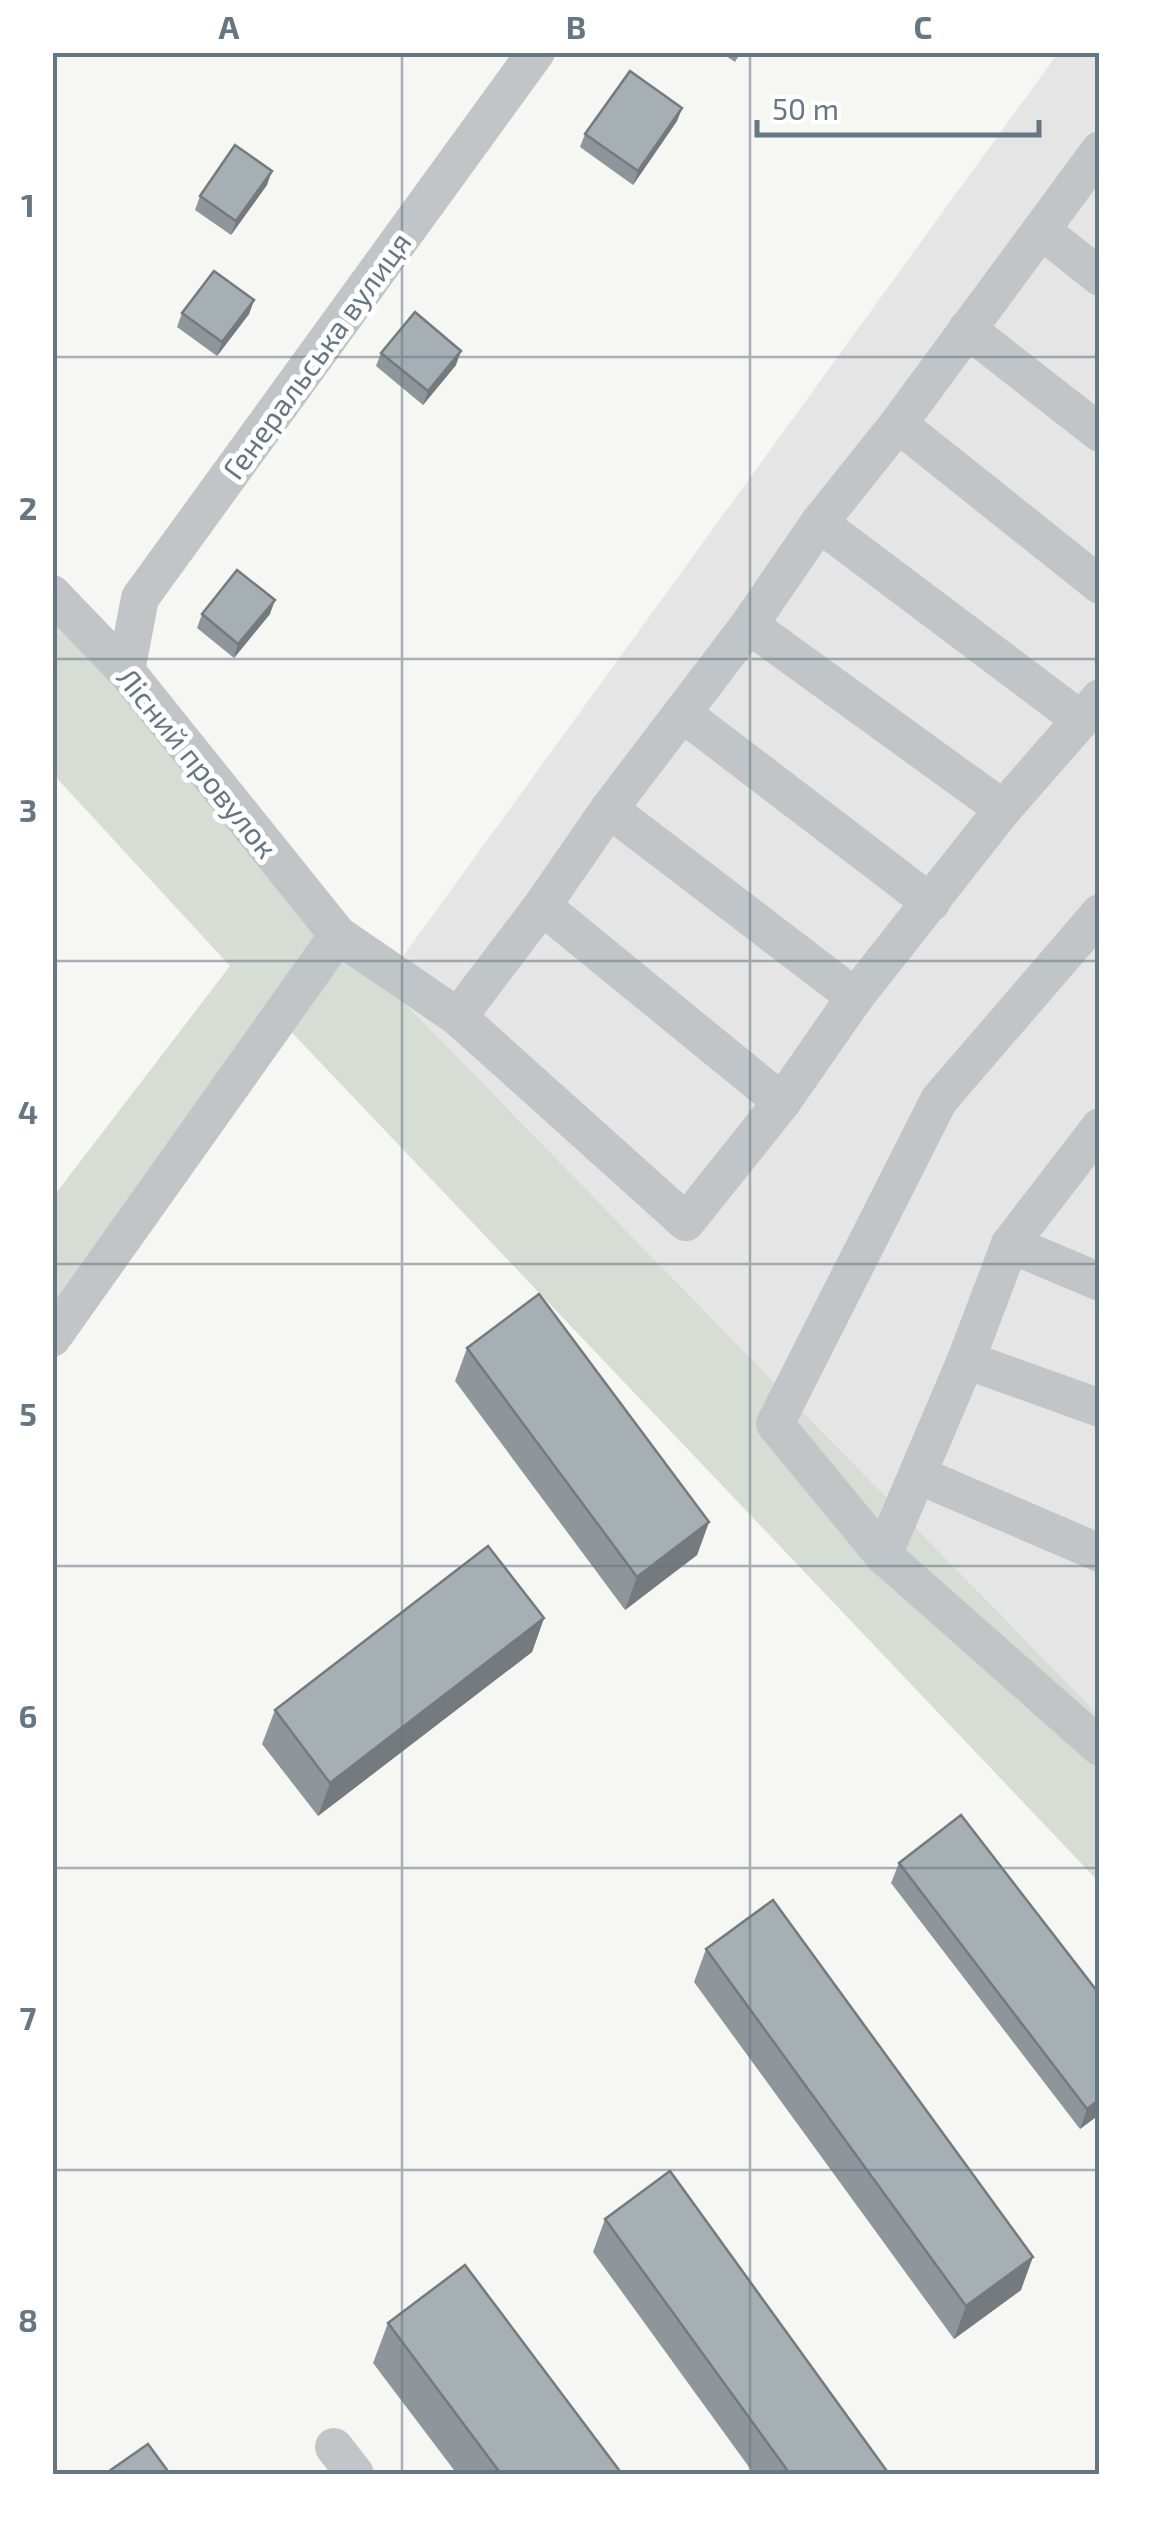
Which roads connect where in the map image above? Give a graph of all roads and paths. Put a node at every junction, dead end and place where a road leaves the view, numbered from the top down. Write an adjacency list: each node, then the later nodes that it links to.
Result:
1 (536, 52): 12 (street, Генеральська вулиця)
2 (1100, 150): 3 (street)
3 (1041, 230): 4 (street); 5 (street)
4 (1100, 277)
5 (967, 328): 6 (street); 7 (street)
6 (898, 424): 8 (street); 9 (street)
7 (1100, 433)
8 (818, 523): 11 (street); 13 (street)
9 (1100, 585)
10 (52, 594): 12 (street, Лісний провулок)
11 (750, 625): 14 (street); 16 (street)
12 (126, 671): 20 (street, Лісний провулок)
13 (1090, 709): 16 (street)
14 (682, 713): 15 (street); 17 (street)
15 (610, 809): 18 (street); 21 (street)
16 (1003, 809): 17 (street)
17 (932, 903): 21 (street)
18 (542, 906): 22 (street); 23 (street)
19 (1100, 912): 32 (street)
20 (338, 935): 22 (street, Лісний провулок); 27 (street)
21 (856, 998): 23 (street)
22 (458, 1017): 23 (street, Лісний провулок)
23 (782, 1102)
24 (1100, 1127): 25 (street)
25 (1010, 1244): 26 (street); 28 (street)
26 (1100, 1282)
27 (52, 1338)
28 (966, 1360): 29 (street); 30 (street)
29 (1100, 1408)
30 (918, 1476): 31 (street); 32 (street)
31 (1100, 1553)
32 (883, 1555): 33 (street)
33 (1100, 1746)

